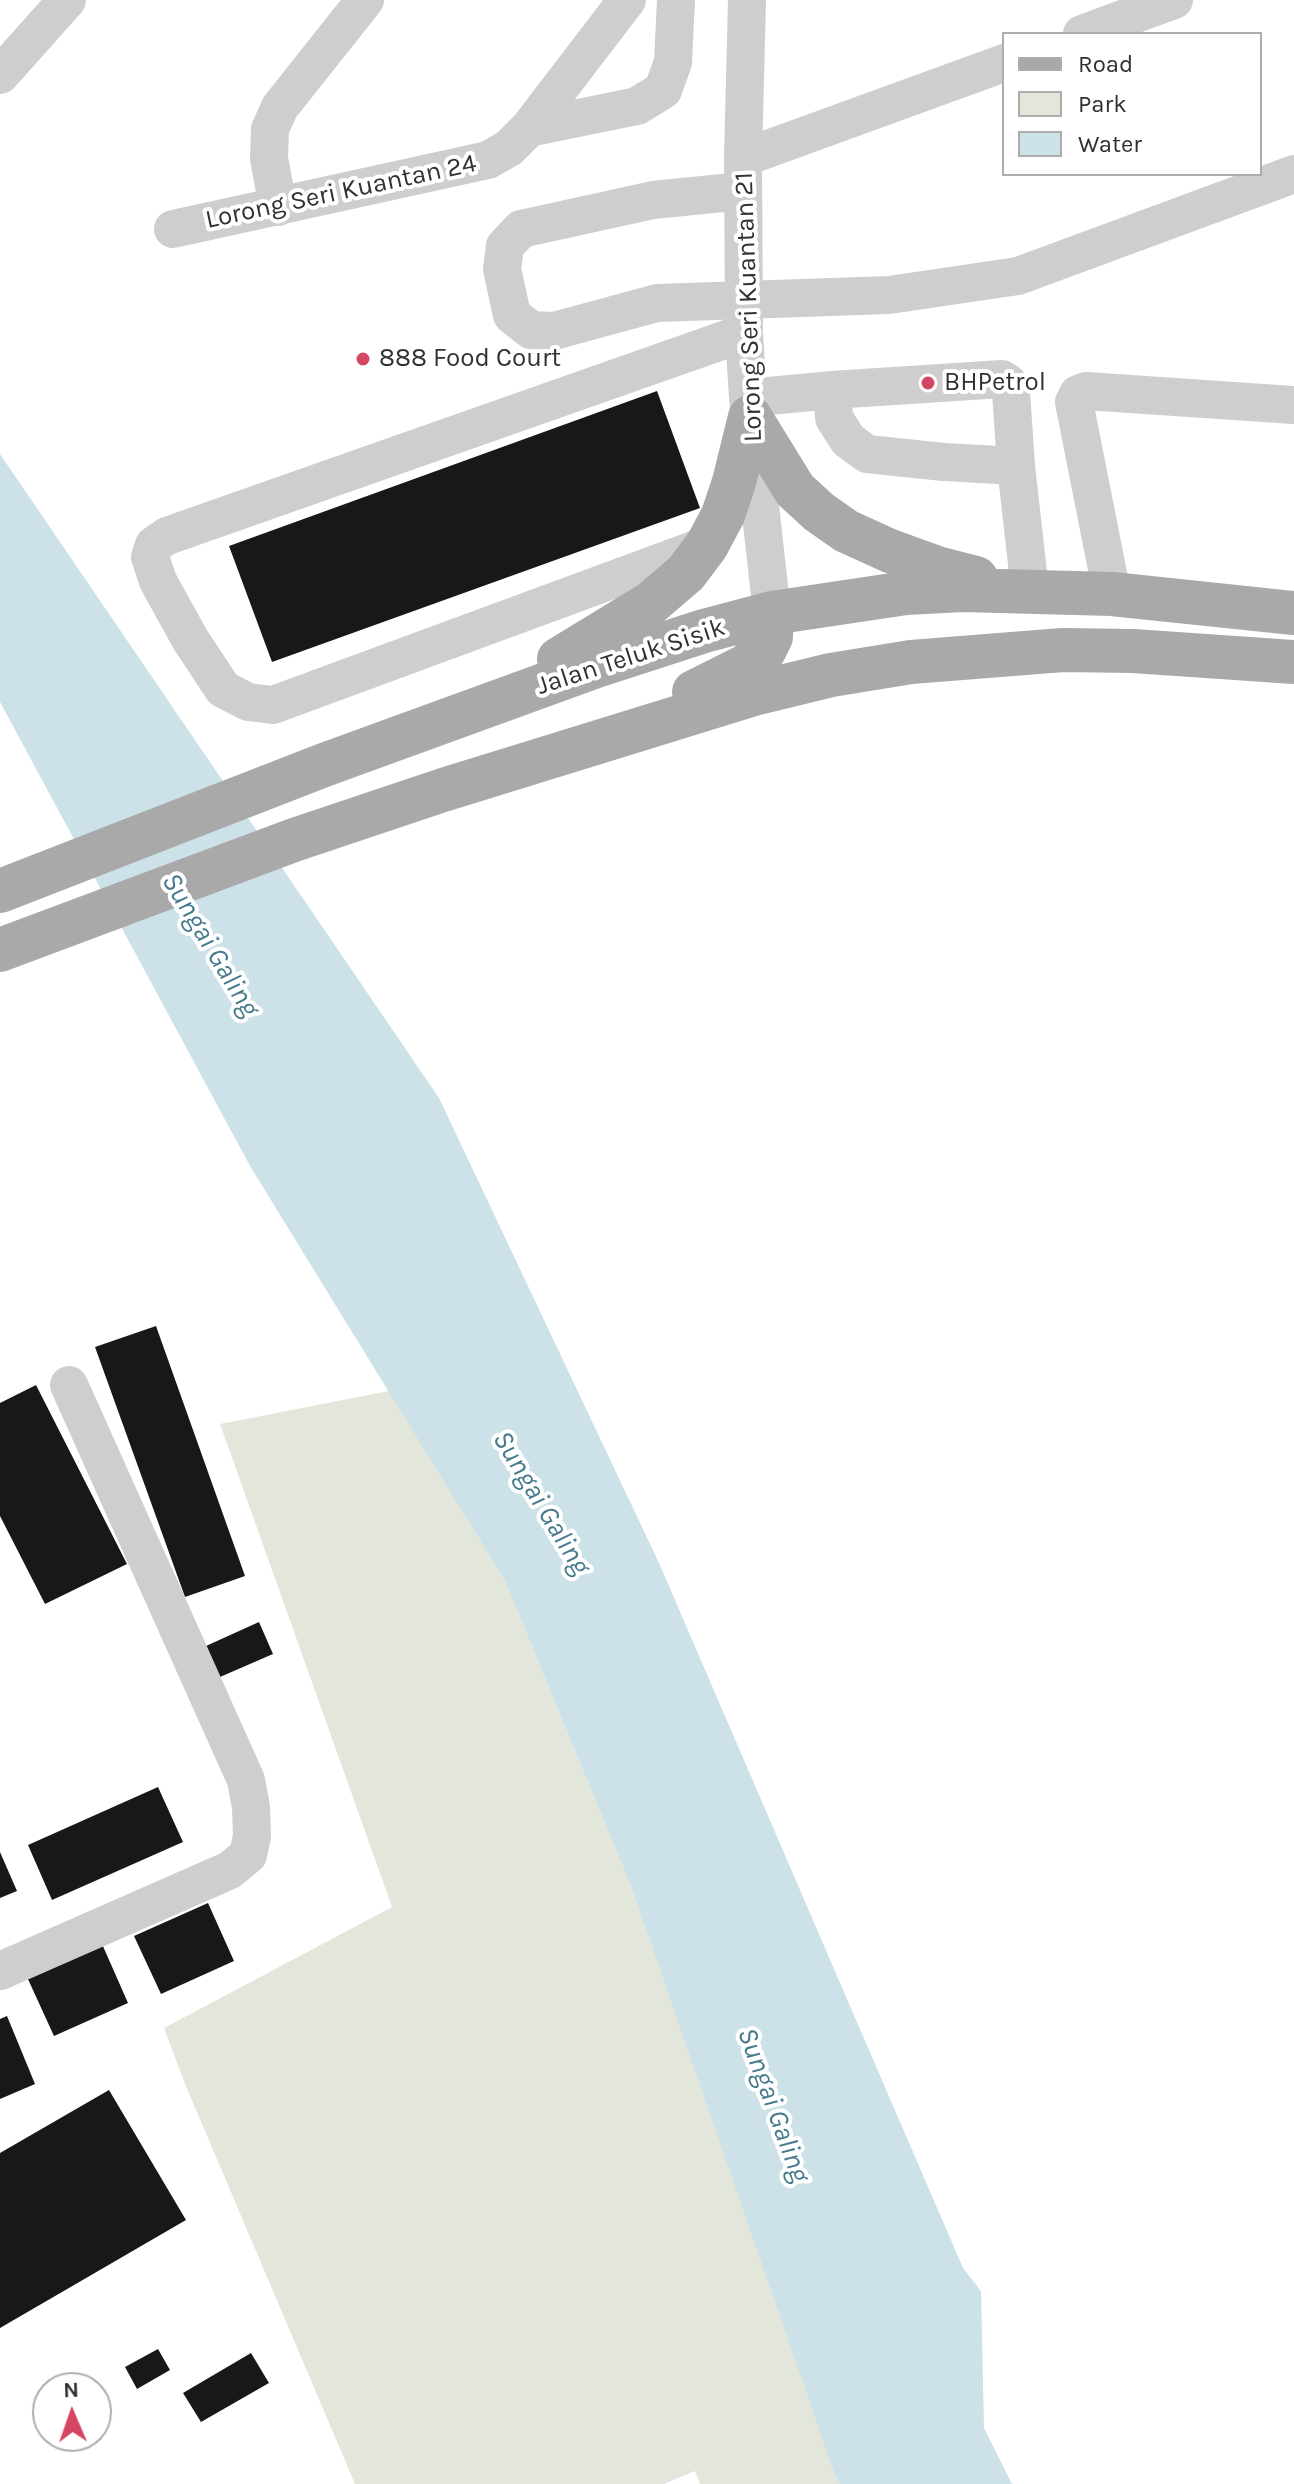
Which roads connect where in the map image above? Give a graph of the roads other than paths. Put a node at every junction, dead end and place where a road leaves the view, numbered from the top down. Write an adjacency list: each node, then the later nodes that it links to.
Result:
1 (67, 0): 9 (street)
2 (365, 0): 13 (street)
3 (627, 0): 10 (street, Lorong Seri Kuantan 24)
4 (676, 0): 10 (street)
5 (747, 0): 12 (street, Lorong Seri Kuantan 21)
6 (1174, 0): 7 (street)
7 (1087, 32)
8 (1002, 64): 12 (street)
9 (0, 75)
10 (529, 128): 13 (street, Lorong Seri Kuantan 24)
11 (1294, 174): 15 (street)
12 (743, 175): 15 (street, Lorong Seri Kuantan 21); 15 (street)
13 (278, 207): 14 (street, Lorong Seri Kuantan 24)
14 (173, 229)
15 (744, 315): 18 (street, Lorong Seri Kuantan 21); 20 (street)
16 (832, 390): 18 (street); 19 (street); 19 (street)
17 (1294, 405): 22 (street)
18 (749, 408): 20 (main road); 21 (main road); 24 (street, Lorong Seri Kuantan 21)
19 (1016, 466): 21 (street)
20 (707, 545): 26 (main road)
21 (1030, 590): 22 (main road, Jalan Teluk Sisik); 24 (main road, Jalan Teluk Sisik)
22 (1112, 594): 23 (main road, Jalan Teluk Sisik)
23 (1287, 611)
24 (772, 613): 26 (main road, Jalan Teluk Sisik); 27 (main road)
25 (1294, 662): 27 (main road)
26 (478, 708): 28 (main road, Jalan Teluk Sisik)
27 (582, 746): 29 (main road)
28 (4, 889)
29 (13, 945)
30 (69, 1385): 31 (street)
31 (0, 1971)

